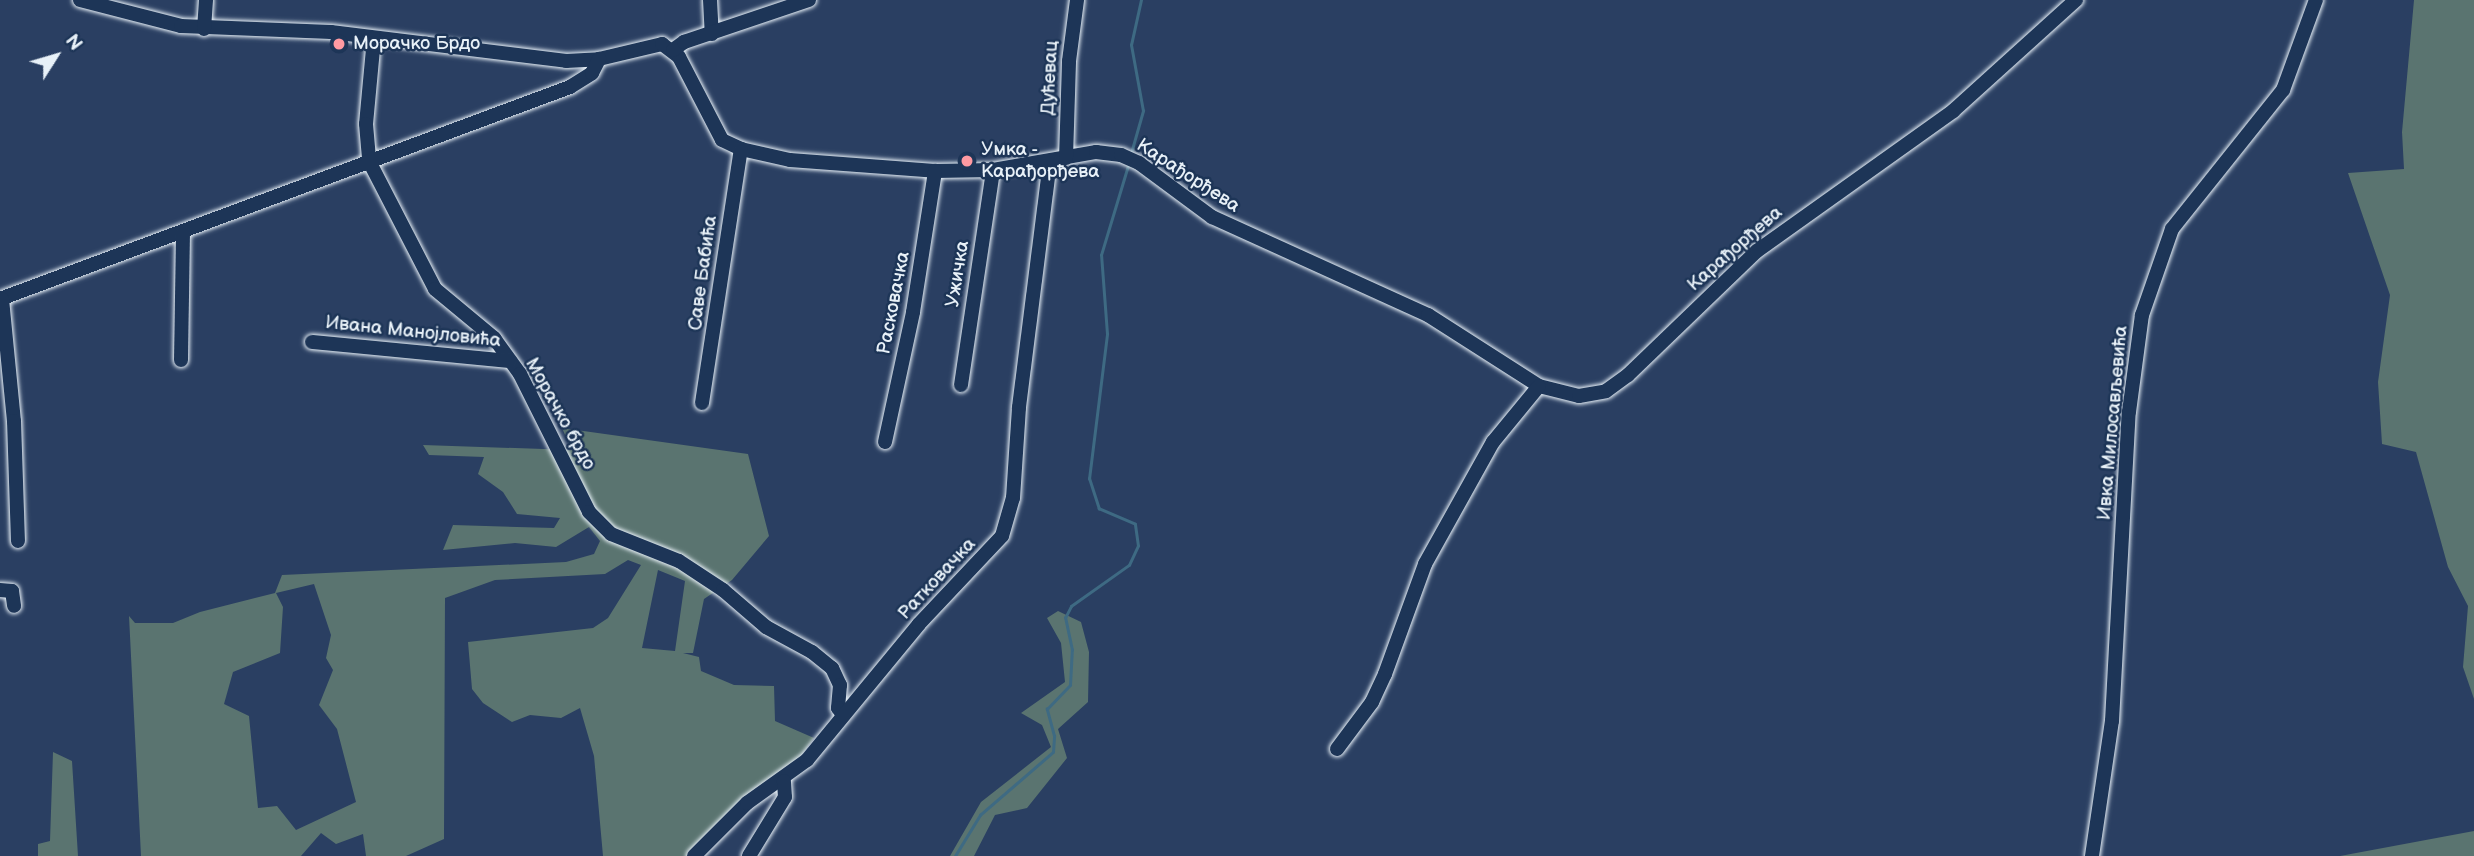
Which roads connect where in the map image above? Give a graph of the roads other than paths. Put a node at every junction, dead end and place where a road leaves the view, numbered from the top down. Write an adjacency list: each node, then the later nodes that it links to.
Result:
1 (80, 0): 8 (street)
2 (206, 0): 8 (street)
3 (710, 0): 9 (street)
4 (809, 0): 9 (street)
5 (1077, 0): 14 (street, Дућевац)
6 (2076, 0): 25 (street, Карађорђева)
7 (2316, 0): 36 (street, Ивка Милосављевића)
8 (204, 29): 10 (street)
9 (712, 34): 11 (street)
10 (374, 38): 12 (street); 16 (street, Морачко брдо)
11 (673, 50): 12 (street); 13 (street, Карађорђева)
12 (599, 59): 16 (street)
13 (741, 149): 18 (street, Карађорђева); 26 (street, Саве Бабића)
14 (1066, 158): 15 (street, Карађорђева); 25 (street, Карађорђева)
15 (1050, 160): 17 (street, Карађорђева); 31 (street, Ратковачка)
16 (369, 162): 19 (street); 23 (street, Морачко брдо)
17 (993, 170): 18 (street, Карађорђева); 24 (street, Ужичка)
18 (935, 171): 27 (street, Расковачка)
19 (183, 232): 20 (street); 22 (street)
20 (1, 299): 28 (street)
21 (312, 342): 23 (street, Ивана Манојловића)
22 (181, 360)
23 (510, 361): 31 (street, Морачко брдо)
24 (961, 385)
25 (1539, 386): 32 (street)
26 (702, 403)
27 (885, 442)
28 (18, 541)
29 (0, 590): 30 (street)
30 (14, 606)
31 (843, 715): 33 (street, Ратковачка)
32 (1337, 749)
33 (784, 781): 34 (street, Ратковачка); 35 (street)
34 (694, 856)
35 (749, 856)
36 (2092, 856)

